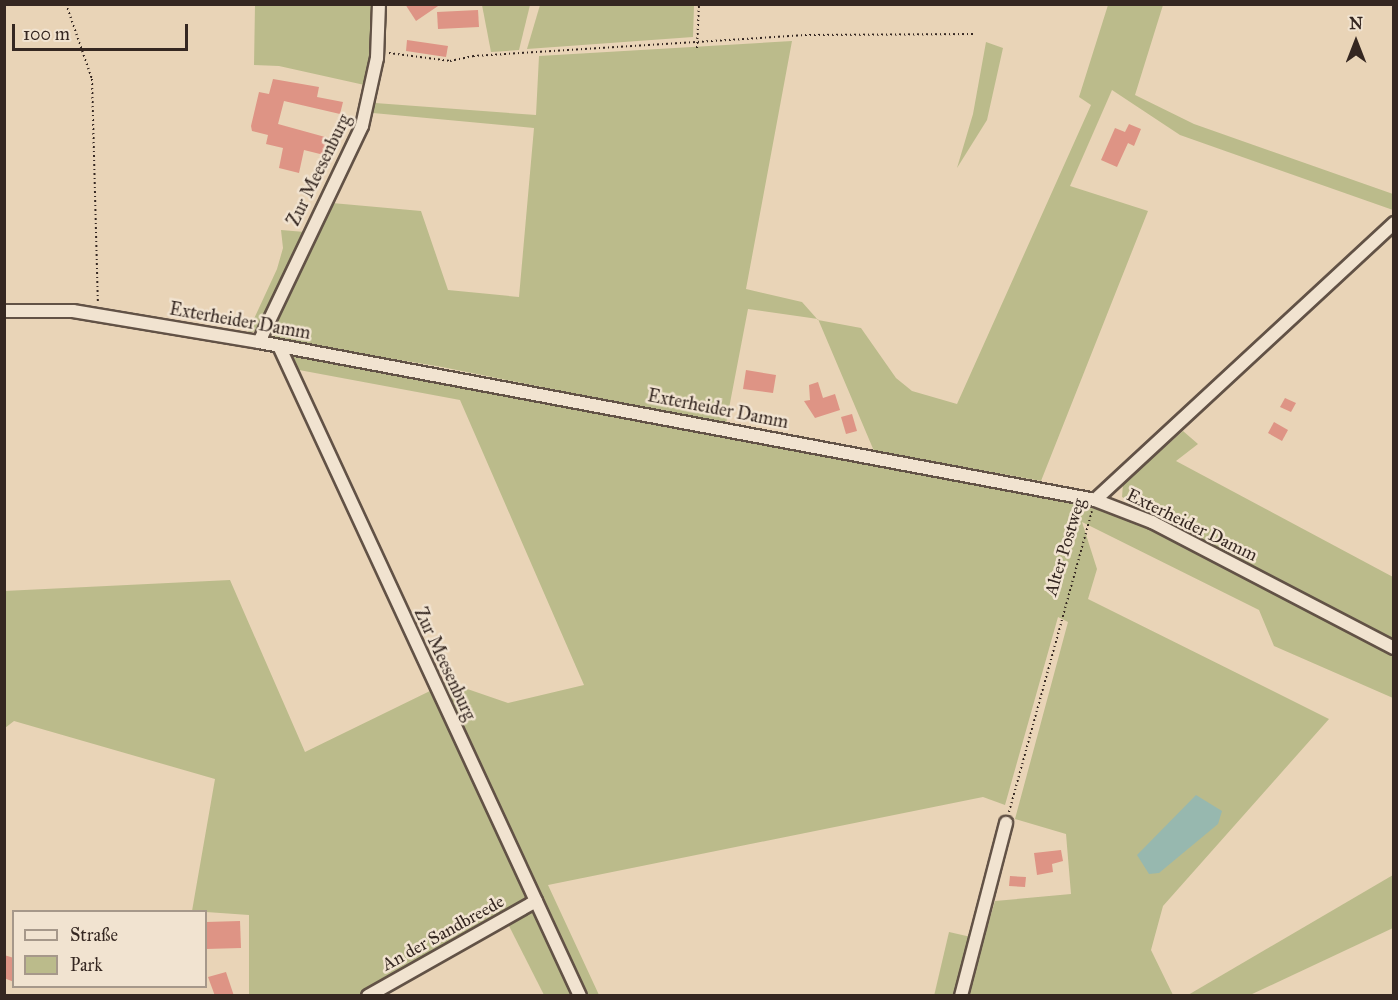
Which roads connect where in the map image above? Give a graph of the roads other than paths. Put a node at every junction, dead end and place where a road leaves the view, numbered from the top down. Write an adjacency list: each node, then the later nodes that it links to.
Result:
1 (379, 4): 4 (street, Zur Meesenburg)
2 (1394, 223): 6 (street, Alter Postweg)
3 (4, 311): 4 (street, Exterheider Damm)
4 (259, 342): 5 (street, Exterheider Damm)
5 (279, 346): 6 (street, Exterheider Damm); 9 (street, Zur Meesenburg)
6 (1095, 500): 7 (street, Exterheider Damm)
7 (1394, 648)
8 (1006, 823): 12 (street)
9 (536, 902): 10 (street, An der Sandbreede); 11 (street, Zur Meesenburg)
10 (368, 996)
11 (580, 996)
12 (961, 996)

